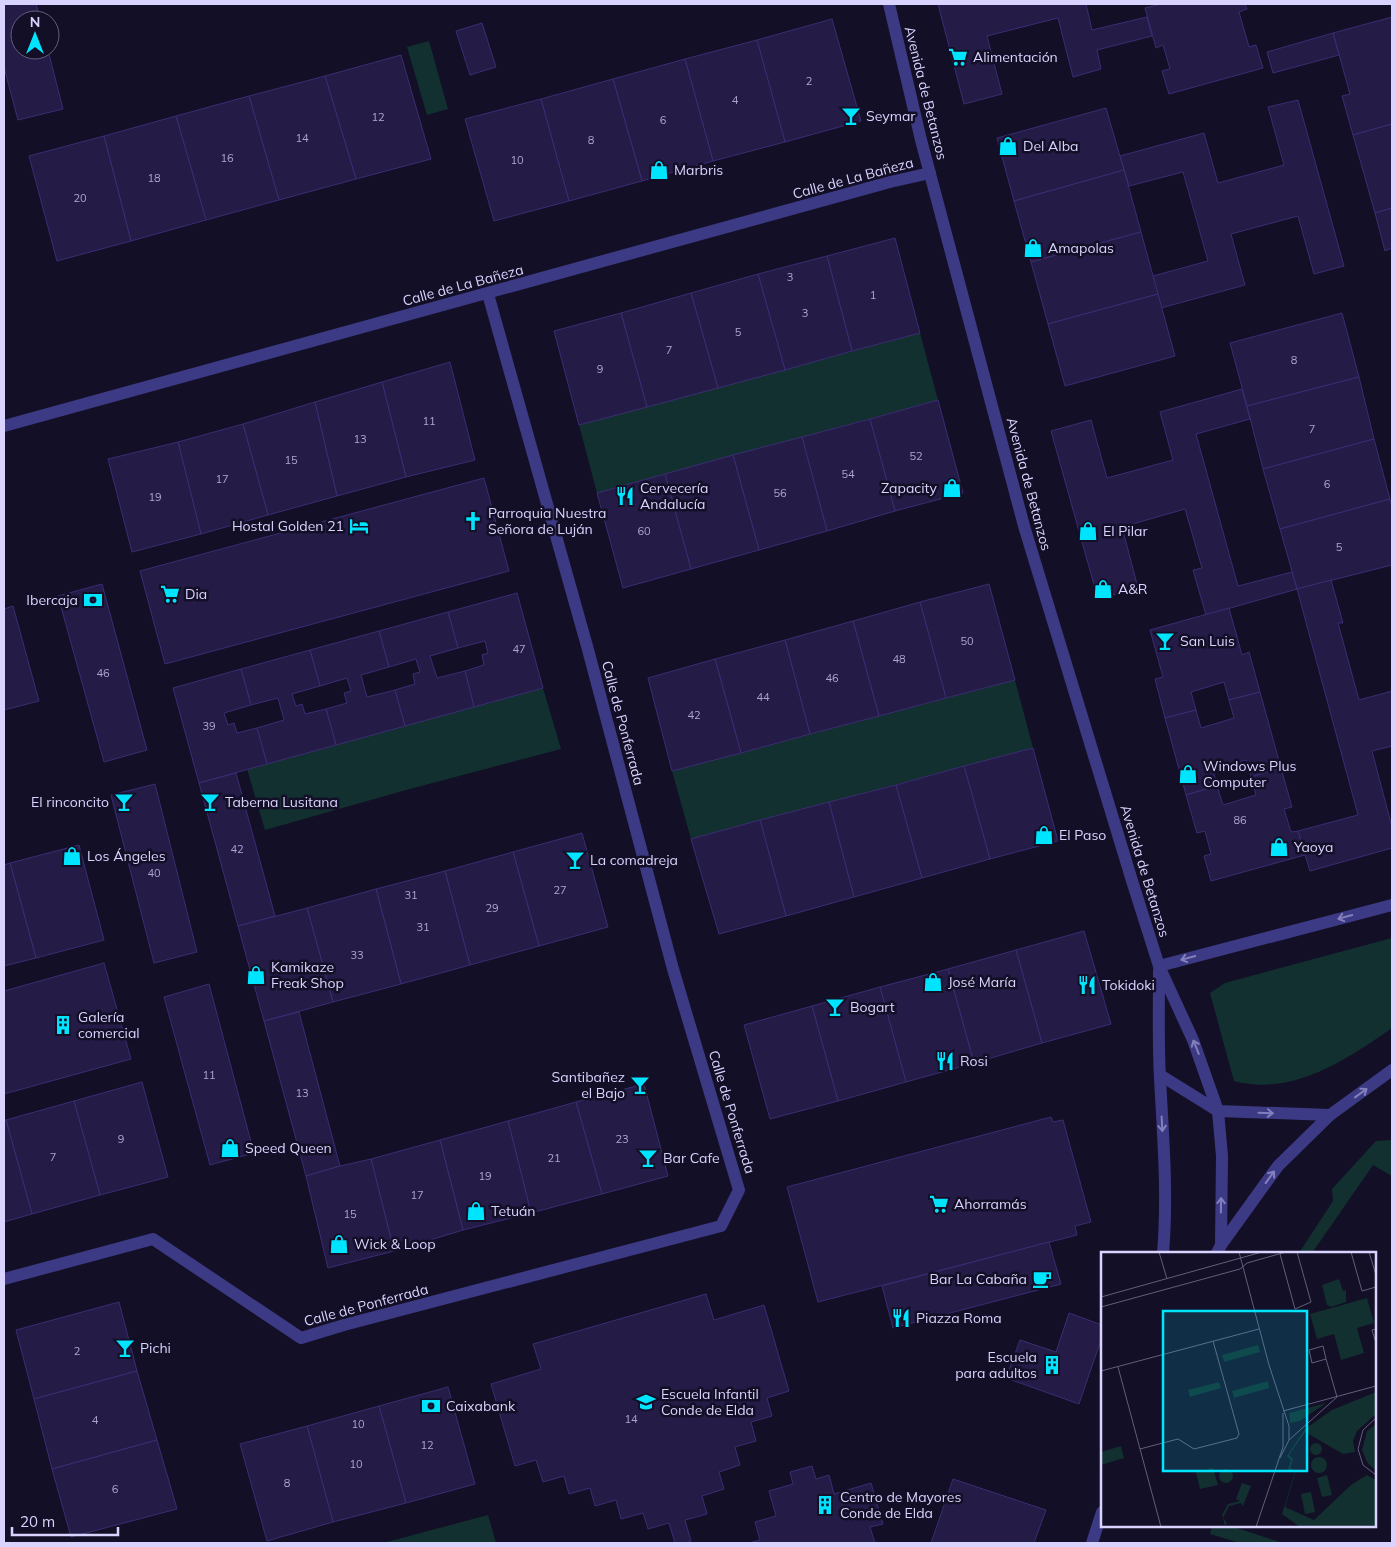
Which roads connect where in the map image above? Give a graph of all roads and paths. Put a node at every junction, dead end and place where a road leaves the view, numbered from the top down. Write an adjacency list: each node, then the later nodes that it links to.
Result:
1 (889, 4): 2 (street, Avenida de Betanzos)
2 (930, 173): 3 (street, Calle de La Bañeza); 6 (street, Avenida de Betanzos)
3 (488, 294): 4 (street, Calle de La Bañeza); 13 (street, Calle de Ponferrada)
4 (4, 426)
5 (1392, 905): 6 (street, one-way to 6)
6 (1159, 966): 8 (street, Avenida de Betanzos); 9 (street, Avenida de Betanzos, one-way to 6)
7 (1392, 1070): 10 (street, one-way to 7)
8 (1160, 1075): 9 (street); 12 (street, Avenida de Betanzos, one-way to 12)
9 (1218, 1111): 10 (street, one-way to 10); 11 (street, Avenida de Betanzos, one-way to 9)
10 (1330, 1115): 11 (street, one-way to 10)
11 (1219, 1249)
12 (1163, 1252)
13 (4, 1279)
14 (1101, 1515): 15 (street)
15 (1092, 1543)

